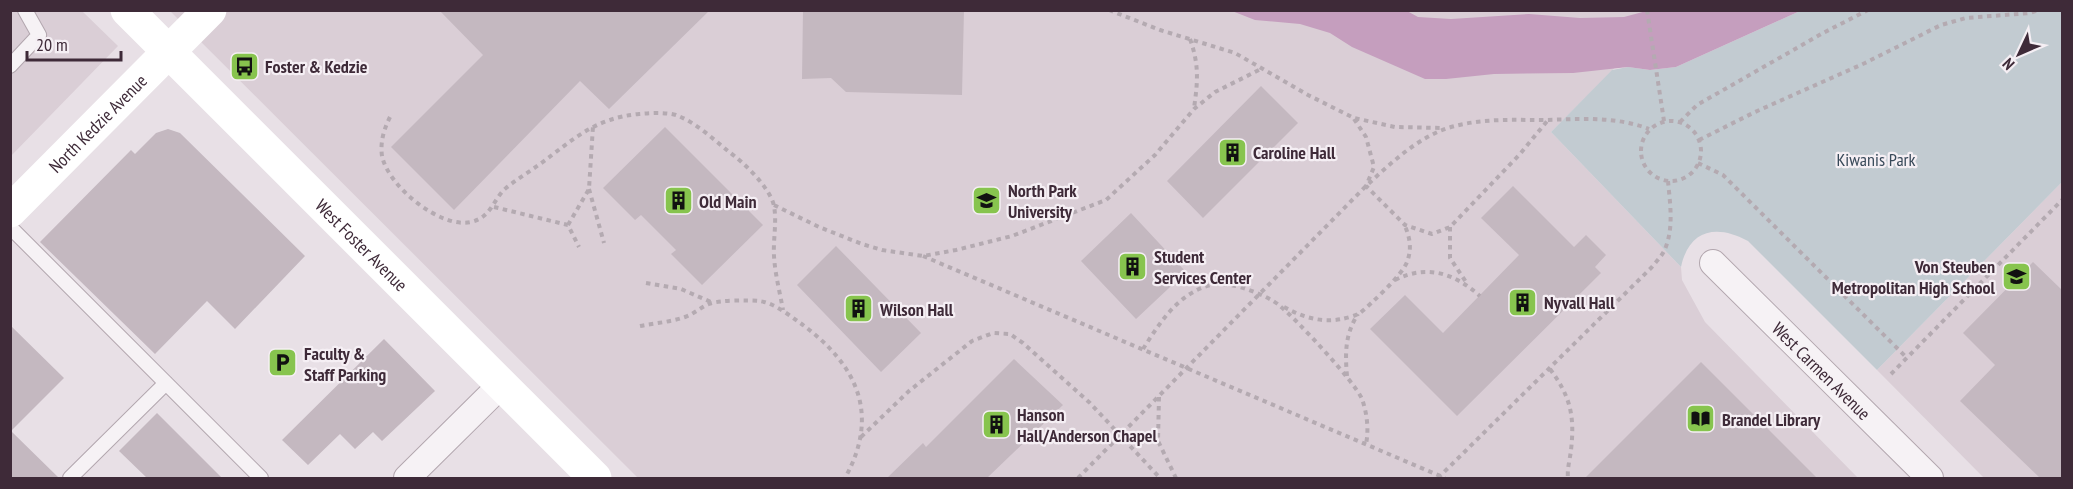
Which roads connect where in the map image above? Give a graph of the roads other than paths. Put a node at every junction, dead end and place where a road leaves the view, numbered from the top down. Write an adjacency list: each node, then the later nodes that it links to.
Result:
1 (25, 10): 5 (lane)
2 (127, 10): 4 (main road, West Foster Avenue)
3 (210, 10): 4 (main road, North Kedzie Avenue)
4 (169, 52): 6 (main road, North Kedzie Avenue); 10 (main road, West Foster Avenue)
5 (10, 66)
6 (10, 211)
7 (10, 227): 9 (lane)
8 (1713, 262): 15 (street, West Carmen Avenue)
9 (166, 383): 11 (lane); 12 (lane)
10 (501, 385): 13 (street); 14 (main road, West Foster Avenue)
11 (70, 478)
12 (261, 478)
13 (407, 478)
14 (595, 478)
15 (1930, 478)

